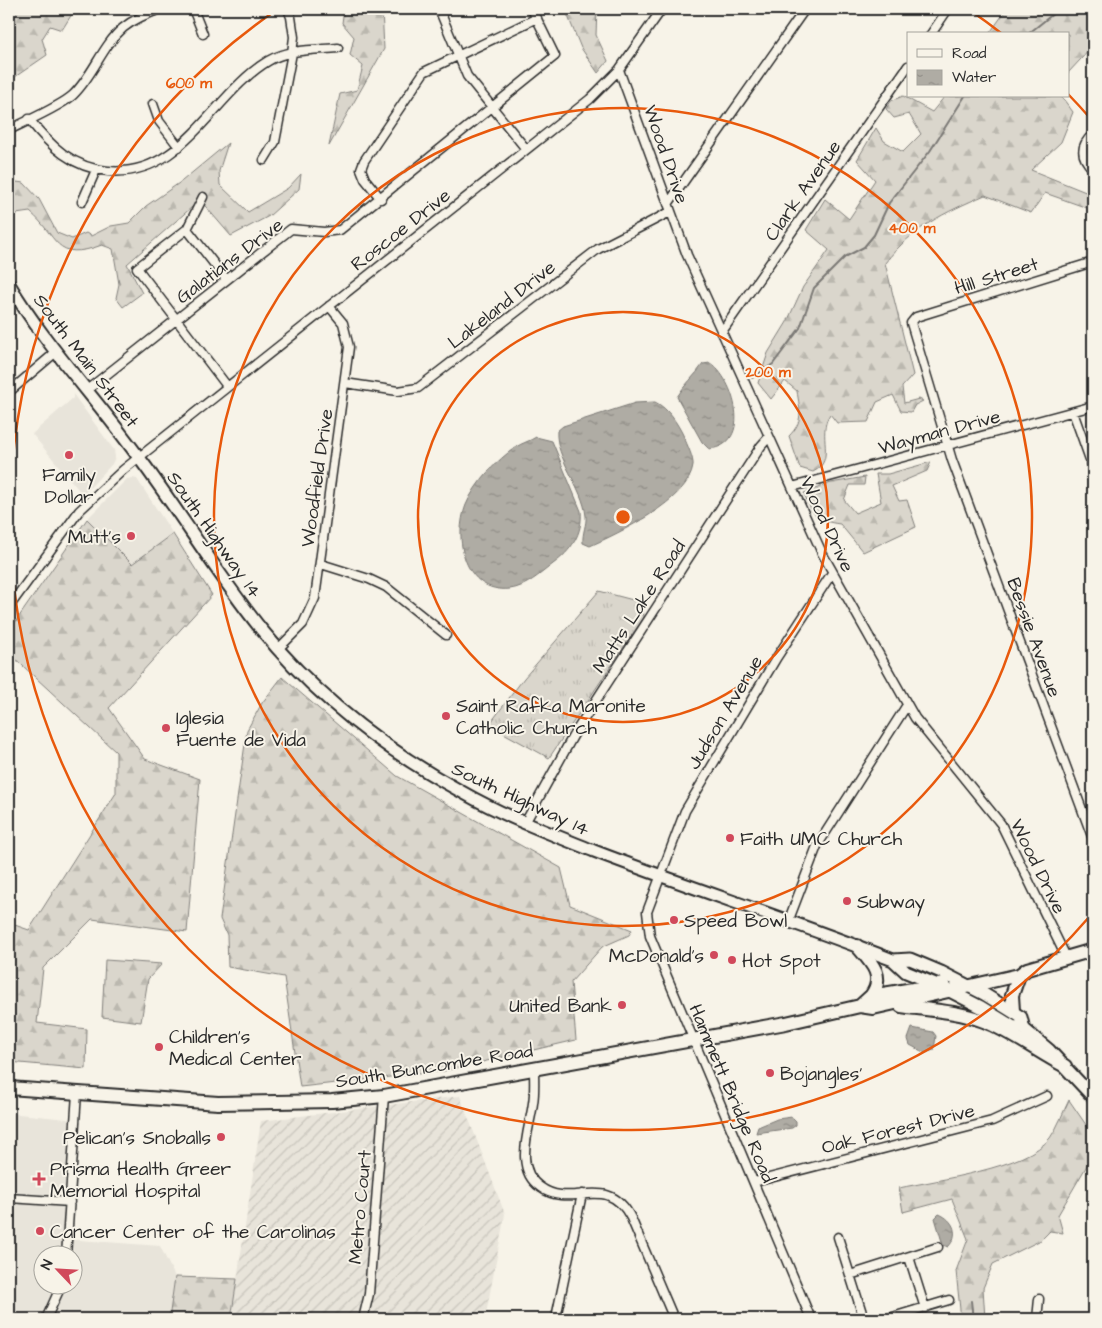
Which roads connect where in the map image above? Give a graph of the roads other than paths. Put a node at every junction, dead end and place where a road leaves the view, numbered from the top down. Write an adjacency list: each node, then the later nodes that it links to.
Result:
1 (160, 9): 19 (street)
2 (192, 9): 11 (street)
3 (288, 9): 13 (street)
4 (439, 9): 14 (street)
5 (532, 9): 9 (street)
6 (805, 9): 30 (street)
7 (948, 9): 10 (street)
8 (659, 10): 16 (street, Roscoe Drive)
9 (536, 18): 14 (street); 18 (street, Galatians Drive)
10 (932, 32)
11 (204, 34)
12 (338, 48): 13 (street)
13 (292, 53): 22 (street); 24 (street)
14 (459, 54): 18 (street); 28 (street)
15 (907, 67): 39 (street, Clark Avenue)
16 (619, 70): 23 (street, Roscoe Drive); 30 (street, Wood Drive)
17 (154, 104): 22 (street)
18 (491, 108): 23 (street); 28 (street, Galatians Drive)
19 (29, 119): 20 (street); 26 (street)
20 (9, 130)
21 (1093, 134): 25 (street)
22 (179, 147): 26 (street)
23 (526, 149): 36 (street, Roscoe Drive)
24 (264, 160)
25 (1093, 169)
26 (96, 170): 29 (street)
27 (203, 197): 32 (street)
28 (381, 199): 34 (street, Galatians Drive)
29 (82, 202)
30 (668, 204): 31 (street, Wood Drive)
31 (670, 212): 39 (street, Wood Drive); 41 (street, Lakeland Drive)
32 (187, 229): 34 (street); 37 (street)
33 (1093, 262): 38 (street, Hill Street)
34 (226, 279): 37 (street, Galatians Drive)
35 (9, 284): 40 (main road, South Main Street)
36 (329, 306): 41 (street, Woodfield Drive); 42 (street, Roscoe Drive)
37 (176, 320): 42 (street); 43 (street, Galatians Drive)
38 (911, 323): 48 (street, Bessie Avenue)
39 (721, 333): 47 (street, Wood Drive)
40 (56, 352): 43 (main road, South Main Street); 44 (street)
41 (345, 383): 52 (street, Woodfield Drive)
42 (227, 386): 49 (street, Roscoe Drive)
43 (87, 390): 49 (main road, South Main Street)
44 (9, 392)
45 (1093, 406): 46 (street, Wayman Drive)
46 (1073, 412): 48 (street, Wayman Drive); 50 (street)
47 (769, 437): 51 (street, Wood Drive); 59 (street, Matts Lake Road)
48 (949, 446): 51 (street, Wayman Drive); 60 (street, Bessie Avenue)
49 (139, 457): 54 (street, Roscoe Drive); 57 (main road, South Highway 14)
50 (1093, 468)
51 (792, 487): 53 (street, Wood Drive)
52 (320, 564): 56 (street); 57 (street, Woodfield Drive)
53 (832, 573): 58 (street, Wood Drive); 61 (street, Judson Avenue)
54 (12, 597): 55 (street, Roscoe Drive)
55 (9, 607)
56 (446, 635)
57 (279, 648): 59 (main road, South Highway 14)
58 (907, 705): 62 (street); 65 (street, Wood Drive)
59 (525, 822): 61 (main road, South Highway 14)
60 (1093, 840)
61 (659, 876): 62 (main road, South Highway 14); 75 (street, Hammett Bridge Road)
62 (788, 922): 63 (main road, South Highway 14)
63 (857, 946): 66 (main road, South Highway 14); 70 (main road)
64 (1093, 950): 65 (main road, South Buncombe Road)
65 (1067, 959): 67 (main road, South Buncombe Road)
66 (893, 960): 68 (main road, South Highway 14); 69 (main road, South Highway 14)
67 (1023, 972): 68 (main road, South Buncombe Road); 73 (main road)
68 (964, 983): 69 (main road, South Buncombe Road); 73 (main road, South Highway 14)
69 (944, 988): 70 (main road, South Buncombe Road); 71 (main road, South Buncombe Road); 74 (main road, South Highway 14)
70 (871, 996): 72 (main road, South Buncombe Road)
71 (891, 1004): 72 (main road, South Buncombe Road); 76 (main road)
72 (860, 1006): 75 (main road, South Buncombe Road)
73 (1013, 1011): 74 (main road, South Highway 14)
74 (1024, 1029): 76 (main road, South Highway 14)
75 (693, 1040): 77 (main road, South Buncombe Road); 83 (street, Hammett Bridge Road)
76 (1065, 1066): 82 (main road, South Highway 14)
77 (534, 1068): 80 (main road, South Buncombe Road); 84 (street)
78 (9, 1088): 79 (main road, South Buncombe Road)
79 (77, 1093): 80 (main road, South Buncombe Road); 86 (street)
80 (384, 1096): 98 (street, Metro Court)
81 (1047, 1096): 83 (street, Oak Forest Drive)
82 (1093, 1097)
83 (754, 1182): 100 (street, Hammett Bridge Road)
84 (582, 1194): 96 (street); 99 (street)
85 (9, 1198): 86 (street)
86 (70, 1202): 88 (street)
87 (838, 1237): 91 (street)
88 (67, 1246)
89 (938, 1247): 90 (street)
90 (908, 1257): 91 (street); 95 (street)
91 (850, 1275): 101 (street)
92 (56, 1296): 97 (street)
93 (1039, 1299): 103 (street)
94 (949, 1300): 95 (street)
95 (925, 1308): 102 (street)
96 (558, 1313)
97 (46, 1319)
98 (363, 1319)
99 (674, 1319)
100 (812, 1319)
101 (864, 1319)
102 (886, 1319)
103 (1037, 1319)

